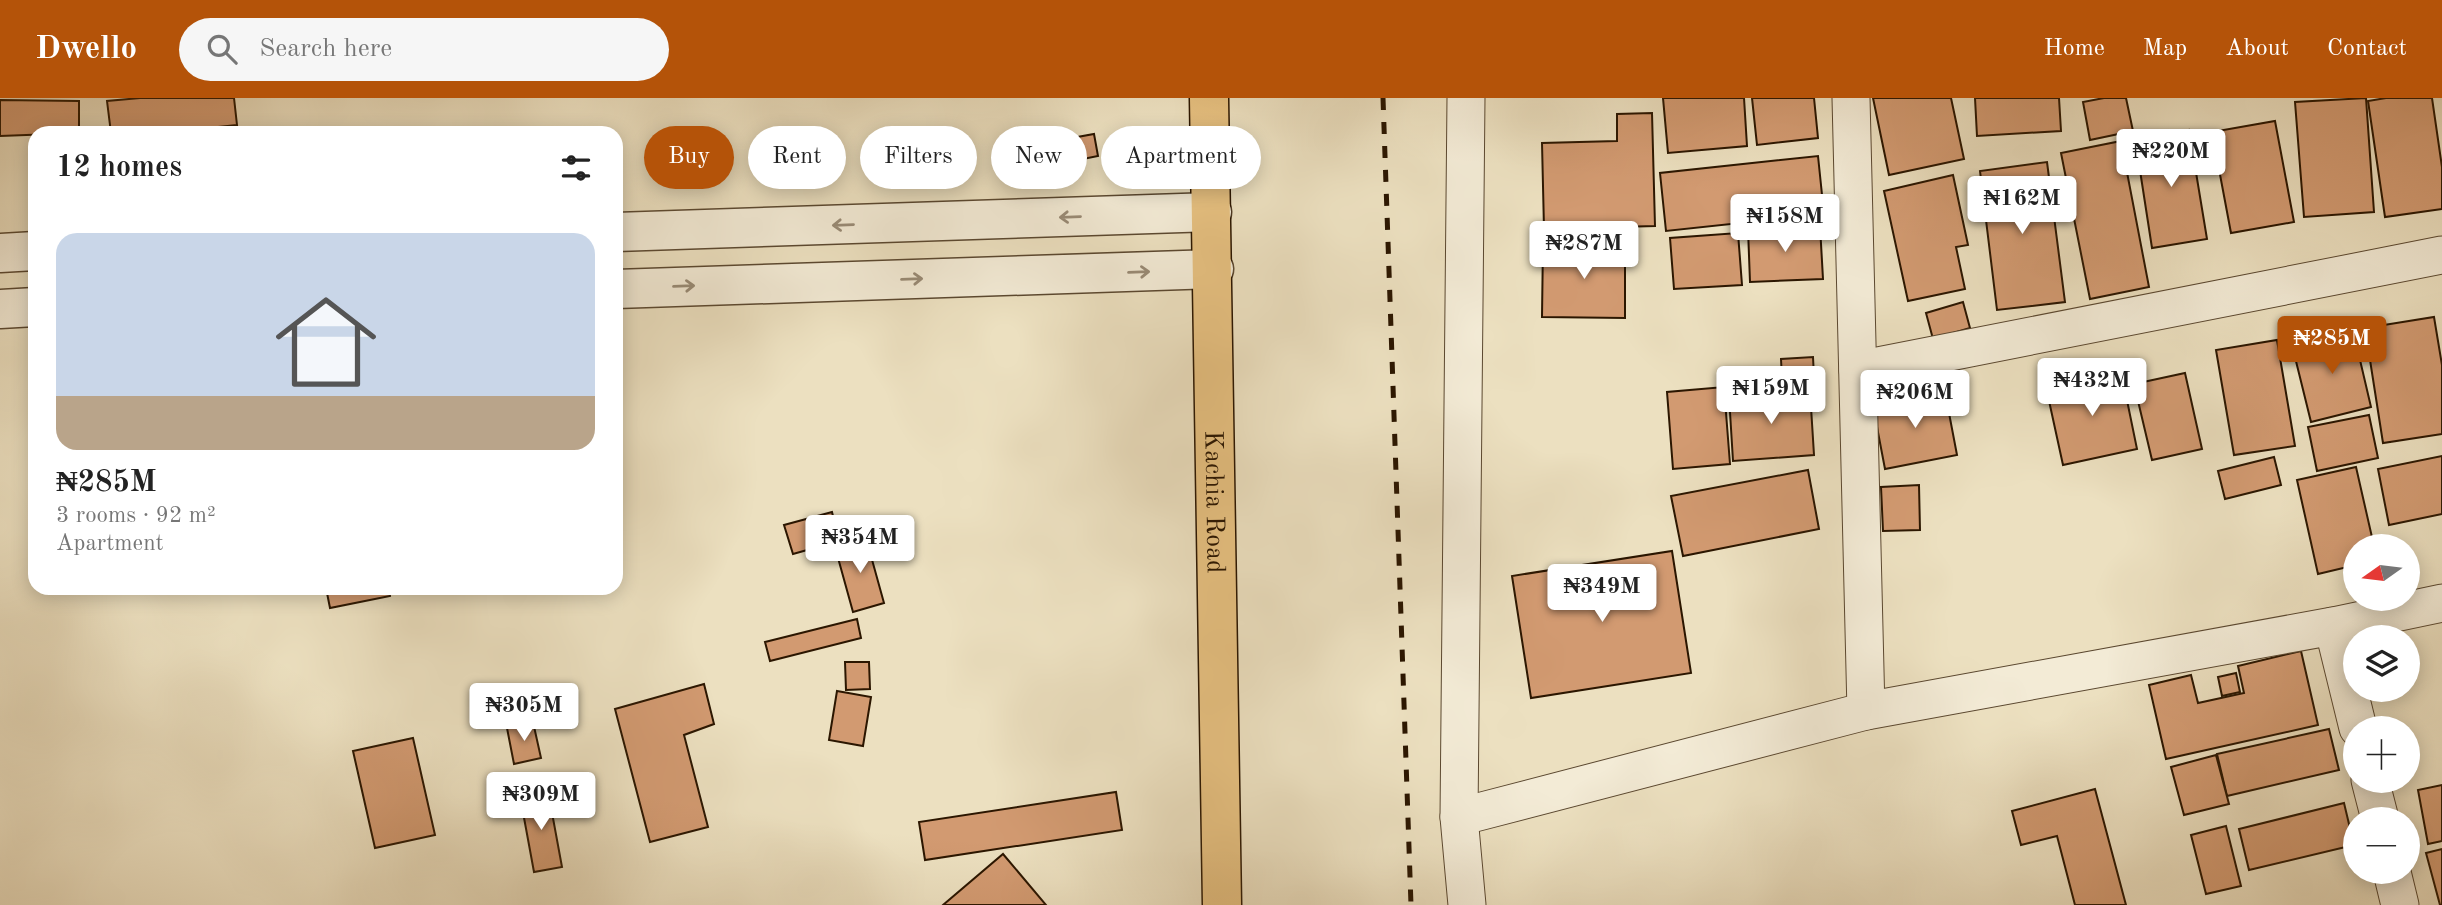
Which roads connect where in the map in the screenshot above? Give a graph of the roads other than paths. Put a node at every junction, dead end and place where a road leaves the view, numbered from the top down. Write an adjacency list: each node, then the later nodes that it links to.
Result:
1 (1209, 98): 4 (main road, Kachia Road)
2 (1466, 98): 18 (street)
3 (1851, 98): 13 (street)
4 (1212, 212): 5 (street, one-way to 5); 9 (main road, Kachia Road)
5 (623, 232)
6 (28, 251): 7 (street)
7 (0, 253)
8 (2442, 255): 13 (street)
9 (1214, 269): 10 (street, one-way to 9); 20 (main road, Kachia Road)
10 (623, 289)
11 (28, 307): 12 (street)
12 (0, 309)
13 (1858, 370): 16 (street)
14 (2442, 603): 15 (street)
15 (2333, 626): 16 (street); 17 (street)
16 (1866, 711): 18 (street)
17 (2355, 716)
18 (1459, 817): 21 (street)
19 (2395, 884): 22 (street)
20 (1222, 905)
21 (1467, 905)
22 (2400, 905)

